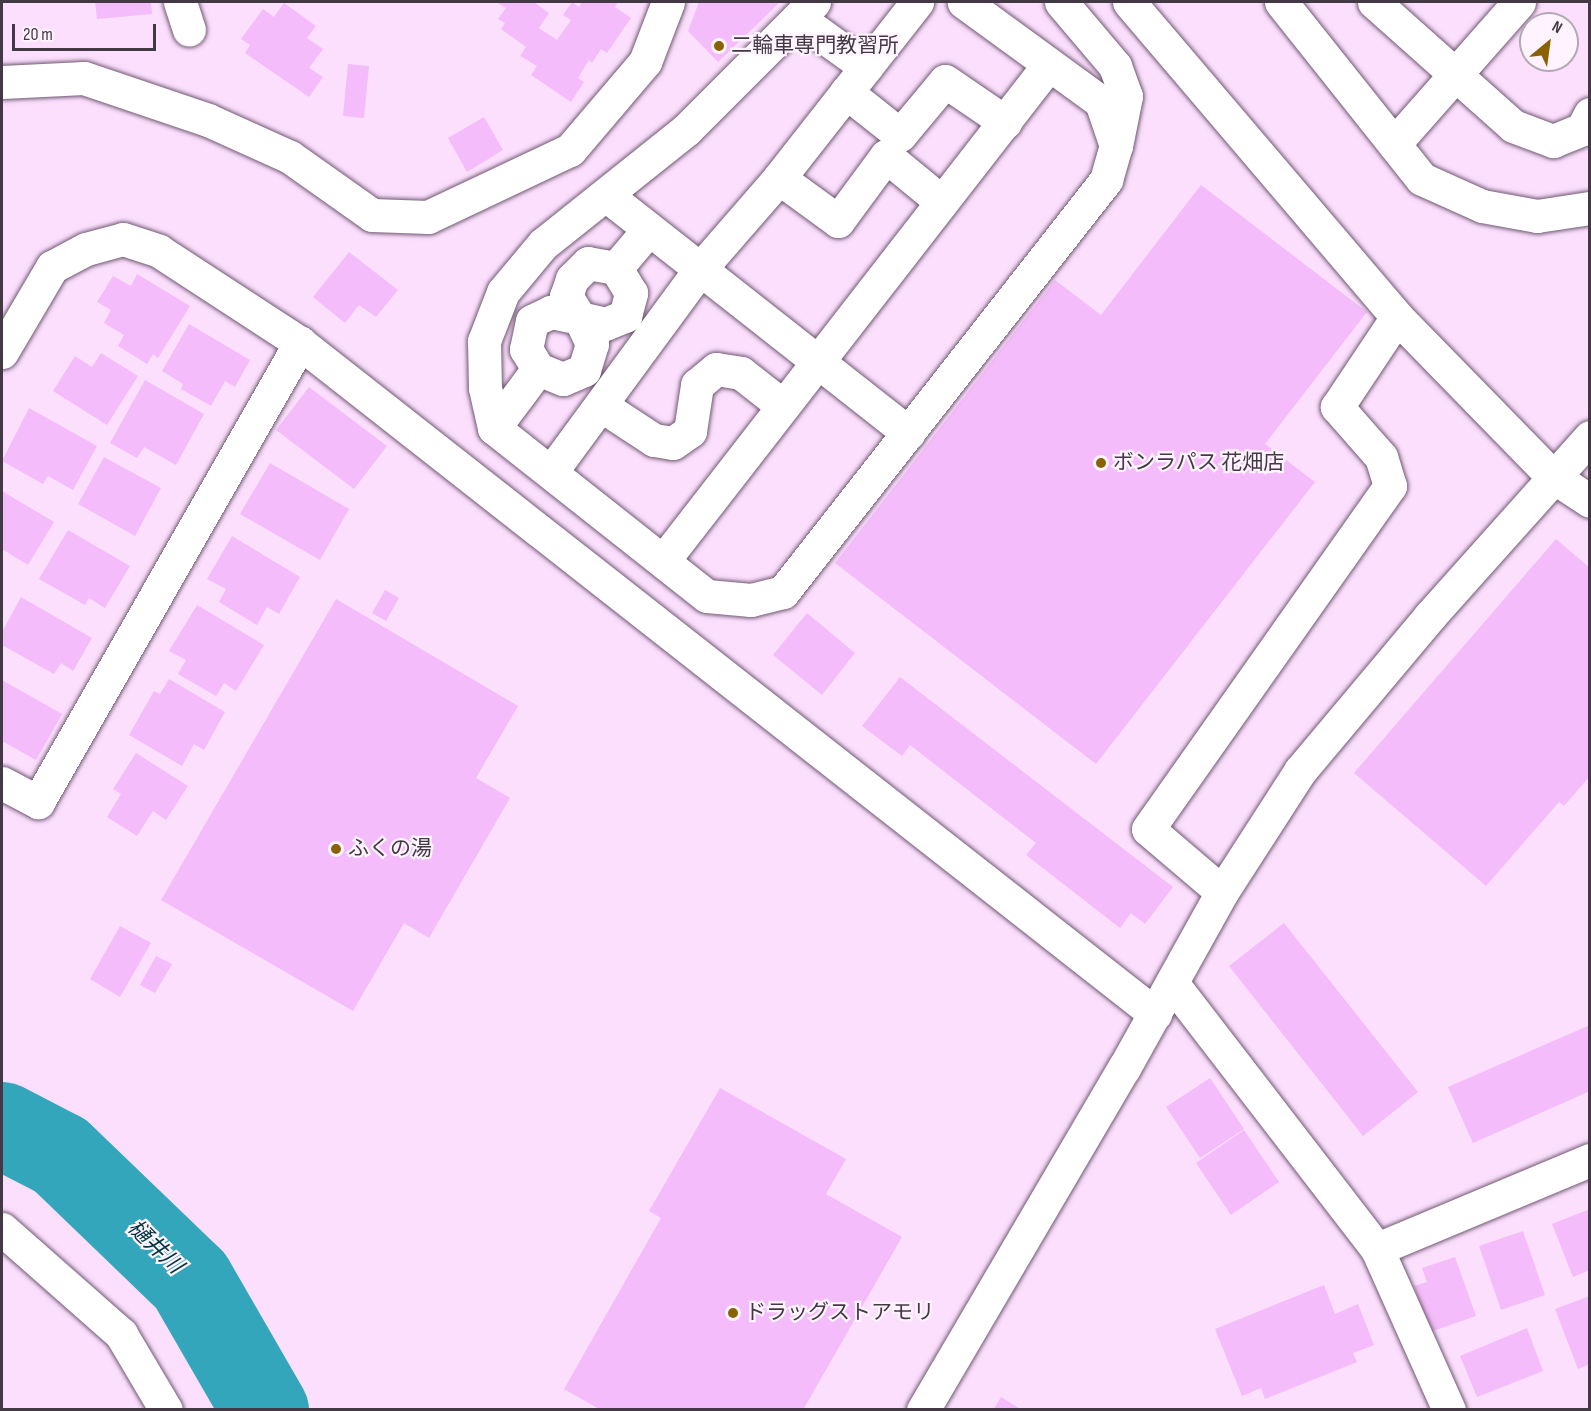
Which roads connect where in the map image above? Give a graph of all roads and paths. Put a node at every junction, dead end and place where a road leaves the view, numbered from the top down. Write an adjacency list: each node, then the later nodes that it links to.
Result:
1 (668, 2): 13 (street)
2 (917, 2): 11 (street)
3 (964, 2): 10 (street)
4 (1061, 2): 18 (street)
5 (1129, 2): 26 (street)
6 (1281, 2): 17 (street)
7 (1374, 2): 12 (street)
8 (1520, 2): 12 (street)
9 (806, 10): 11 (street); 20 (street)
10 (1049, 64): 16 (street); 18 (street)
11 (866, 66): 14 (street)
12 (1456, 74): 15 (street); 17 (street)
13 (2, 82)
14 (846, 92): 16 (street); 19 (street)
15 (1590, 114)
16 (1005, 122): 21 (street)
17 (1394, 144): 22 (street)
18 (1116, 146): 35 (street)
19 (779, 178): 21 (street); 25 (street)
20 (606, 195): 23 (street); 34 (street)
21 (942, 202): 30 (street)
22 (1590, 208)
23 (649, 229): 24 (street); 25 (street)
24 (616, 268): 27 (street); 27 (street)
25 (700, 269): 30 (street); 32 (street)
26 (1397, 317): 38 (street); 42 (street)
27 (580, 318): 31 (street); 31 (street)
28 (300, 343): 29 (street); 41 (street); 44 (street)
29 (2, 352)
30 (817, 360): 33 (street); 35 (street)
31 (538, 369): 34 (street)
32 (602, 406): 33 (street); 37 (street)
33 (783, 406): 40 (street)
34 (494, 428): 37 (street)
35 (908, 433): 40 (street)
36 (1590, 437): 38 (street)
37 (551, 472): 40 (street)
38 (1552, 476): 39 (street); 42 (street)
39 (1590, 501)
40 (663, 561)
41 (2, 783)
42 (1222, 892): 43 (street)
43 (1172, 983): 44 (street); 47 (street)
44 (1155, 1014): 49 (street)
45 (1590, 1160): 47 (street)
46 (2, 1229): 48 (street)
47 (1377, 1249): 50 (street)
48 (166, 1410)
49 (923, 1410)
50 (1449, 1410)

